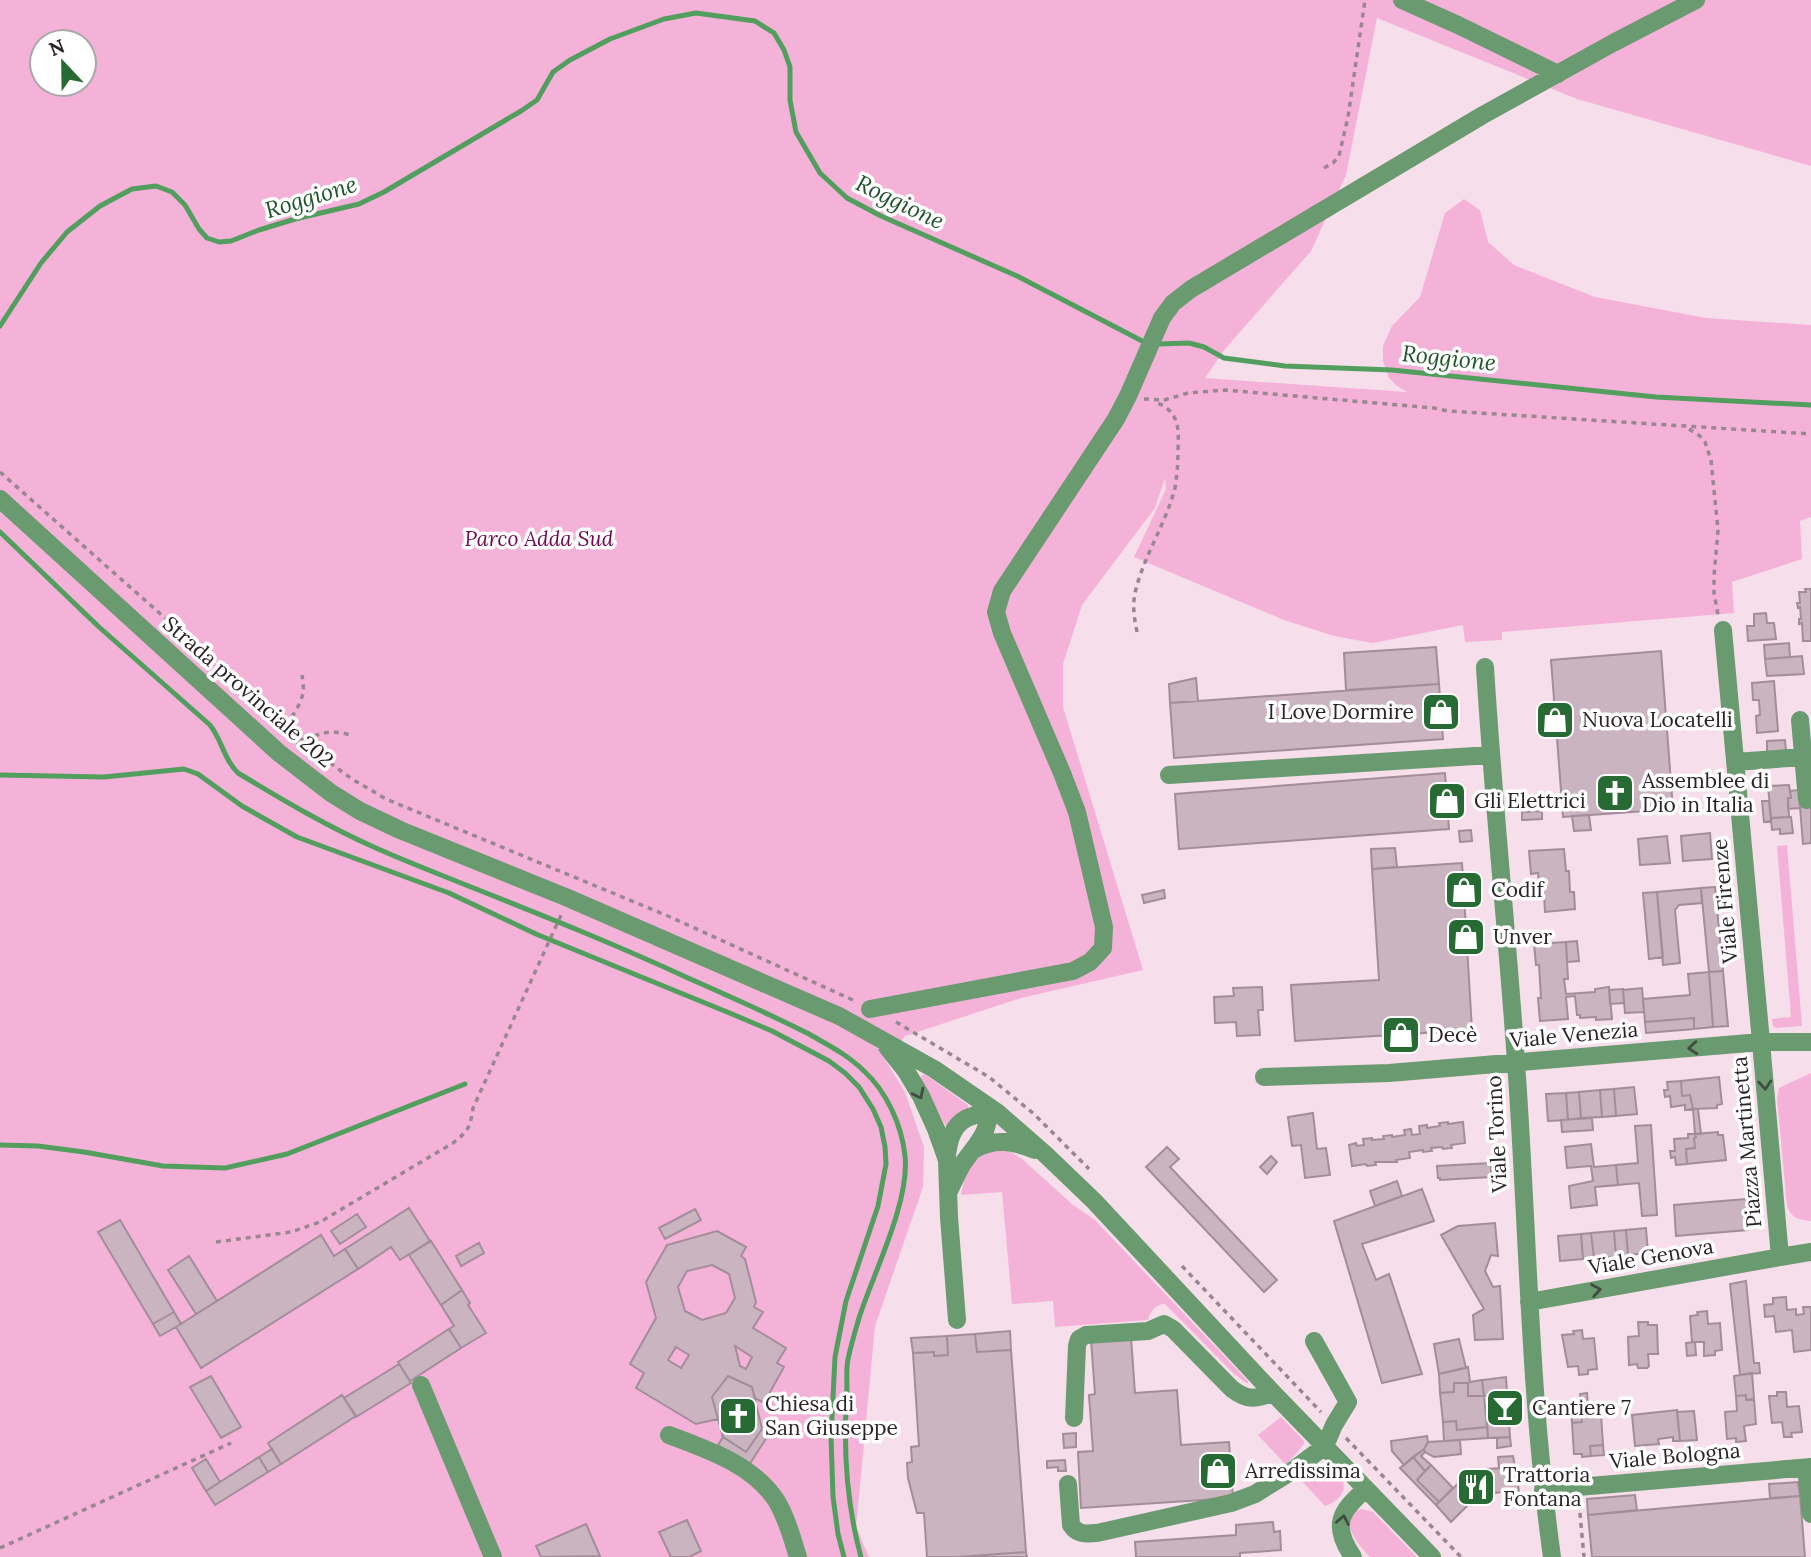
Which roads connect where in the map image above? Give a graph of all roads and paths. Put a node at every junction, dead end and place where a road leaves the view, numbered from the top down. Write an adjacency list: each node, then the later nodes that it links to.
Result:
1 (1365, 0): 5 (path)
2 (1402, 0): 4 (street)
3 (1696, 0): 4 (street)
4 (1558, 74): 6 (street)
5 (1324, 168)
6 (1128, 396): 7 (path); 27 (street)
7 (1149, 400): 8 (path); 13 (path)
8 (1684, 427): 9 (path); 12 (path)
9 (1811, 434)
10 (0, 472): 17 (path)
11 (0, 499): 20 (street, Strada provinciale 202)
12 (1723, 630): 23 (street, Viale Firenze)
13 (1137, 632)
14 (1485, 667): 21 (street, Viale Torino)
15 (302, 676): 17 (path)
16 (1800, 720): 22 (street)
17 (286, 725): 19 (path); 20 (path)
18 (350, 736): 19 (path)
19 (304, 741): 20 (path); 27 (path)
20 (273, 748): 28 (street, Strada provinciale 202)
21 (1490, 755): 24 (street); 31 (street, Viale Torino)
22 (1803, 757): 23 (street); 25 (street)
23 (1735, 762): 29 (street, Viale Firenze)
24 (1169, 775)
25 (1807, 800)
26 (564, 909): 38 (path)
27 (870, 1009)
28 (880, 1039): 33 (street, Strada provinciale 202); 36 (street, one-way to 36)
29 (1761, 1042): 30 (street, Piazza Martinetta); 31 (street, Viale Venezia, one-way to 31); 40 (street, Piazza Martinetta, one-way to 40)
30 (1811, 1042)
31 (1516, 1063): 32 (street, Viale Venezia); 41 (street, Viale Torino)
32 (1264, 1077)
33 (990, 1110): 34 (street); 35 (street, Strada provinciale 202); 36 (street)
34 (975, 1149): 35 (street); 37 (street)
35 (1045, 1154): 45 (street, Strada provinciale 202)
36 (947, 1160): 37 (street)
37 (949, 1191): 42 (street)
38 (216, 1242)
39 (1811, 1252): 40 (street)
40 (1780, 1257): 41 (street, Viale Genova, one-way to 40)
41 (1529, 1302): 54 (street, Viale Torino)
42 (957, 1320)
43 (1314, 1341): 49 (street)
44 (421, 1385): 58 (street)
45 (1273, 1393): 46 (street); 49 (street, Strada provinciale 202)
46 (1074, 1418)
47 (669, 1435): 59 (street)
48 (231, 1443): 56 (path)
49 (1325, 1446): 51 (street); 53 (street, Strada provinciale 202)
50 (1809, 1467): 52 (street, Viale Bologna); 55 (street)
51 (1068, 1484)
52 (1578, 1487): 54 (street, Viale Bologna); 62 (path)
53 (1366, 1489): 57 (street, Strada provinciale 202); 60 (street, one-way to 53)
54 (1543, 1490): 61 (street, Viale Torino)
55 (1811, 1514)
56 (0, 1548)
57 (1431, 1556)
58 (493, 1557)
59 (798, 1557)
60 (1353, 1557)
61 (1552, 1557)
62 (1584, 1557)

